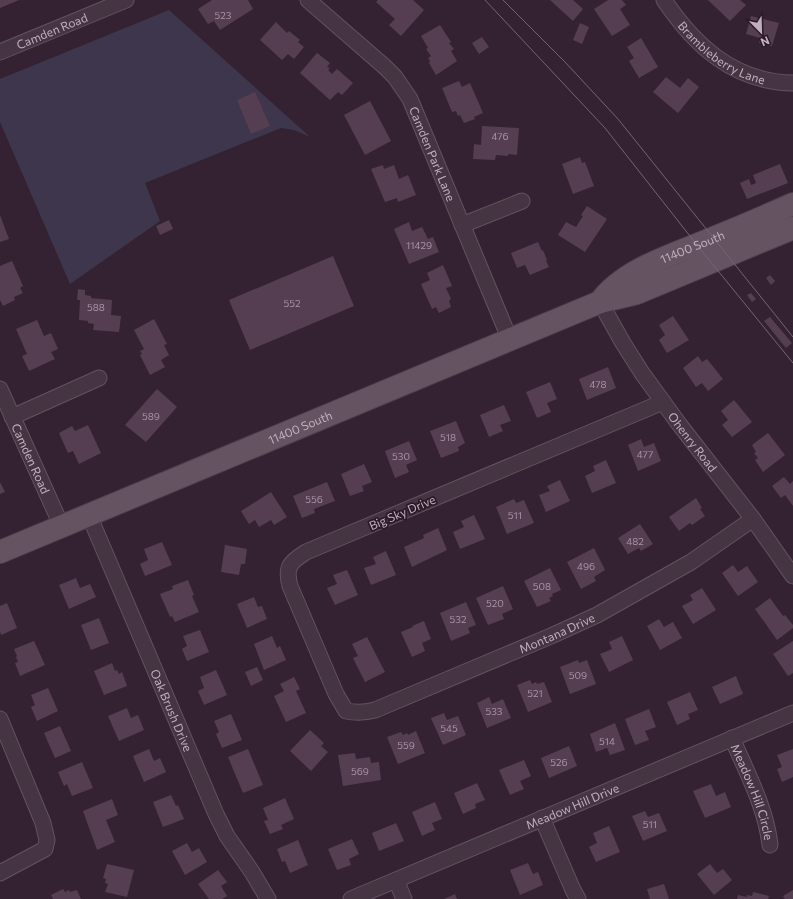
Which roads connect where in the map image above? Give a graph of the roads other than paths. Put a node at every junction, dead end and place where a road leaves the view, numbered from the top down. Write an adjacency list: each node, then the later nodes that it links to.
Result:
1 (126, 0): 4 (street, Camden Road)
2 (308, 0): 8 (street, Camden Park Lane)
3 (664, 0): 5 (street, Brambleberry Lane)
4 (0, 52)
5 (793, 83)
6 (522, 201): 8 (street)
7 (793, 204): 10 (main road, 11400 South)
8 (462, 225): 11 (street, Camden Park Lane)
9 (793, 228): 10 (main road, 11400 South)
10 (600, 302): 11 (main road, 11400 South); 14 (street, Ohenry Road)
11 (510, 340): 16 (main road, 11400 South)
12 (99, 378): 15 (street)
13 (0, 389): 15 (street, Camden Road)
14 (663, 402): 17 (street, Ohenry Road); 21 (street, Big Sky Drive)
15 (12, 417): 18 (street, Camden Road)
16 (89, 515): 18 (main road, 11400 South); 29 (street, Oak Brush Drive)
17 (753, 519): 20 (street, Ohenry Road); 21 (street, Montana Drive)
18 (62, 526): 19 (main road, 11400 South)
19 (0, 552)
20 (793, 576)
21 (346, 711)
22 (793, 714): 24 (street, Meadow Hill Drive)
23 (0, 719): 27 (street)
24 (732, 738): 25 (street, Meadow Hill Drive); 26 (street, Meadow Hill Circle)
25 (542, 818): 28 (street, Meadow Hill Drive); 32 (street)
26 (770, 846)
27 (0, 873)
28 (396, 880): 30 (street, Meadow Hill Drive); 31 (street)
29 (268, 899)
30 (351, 899)
31 (404, 899)
32 (578, 899)

